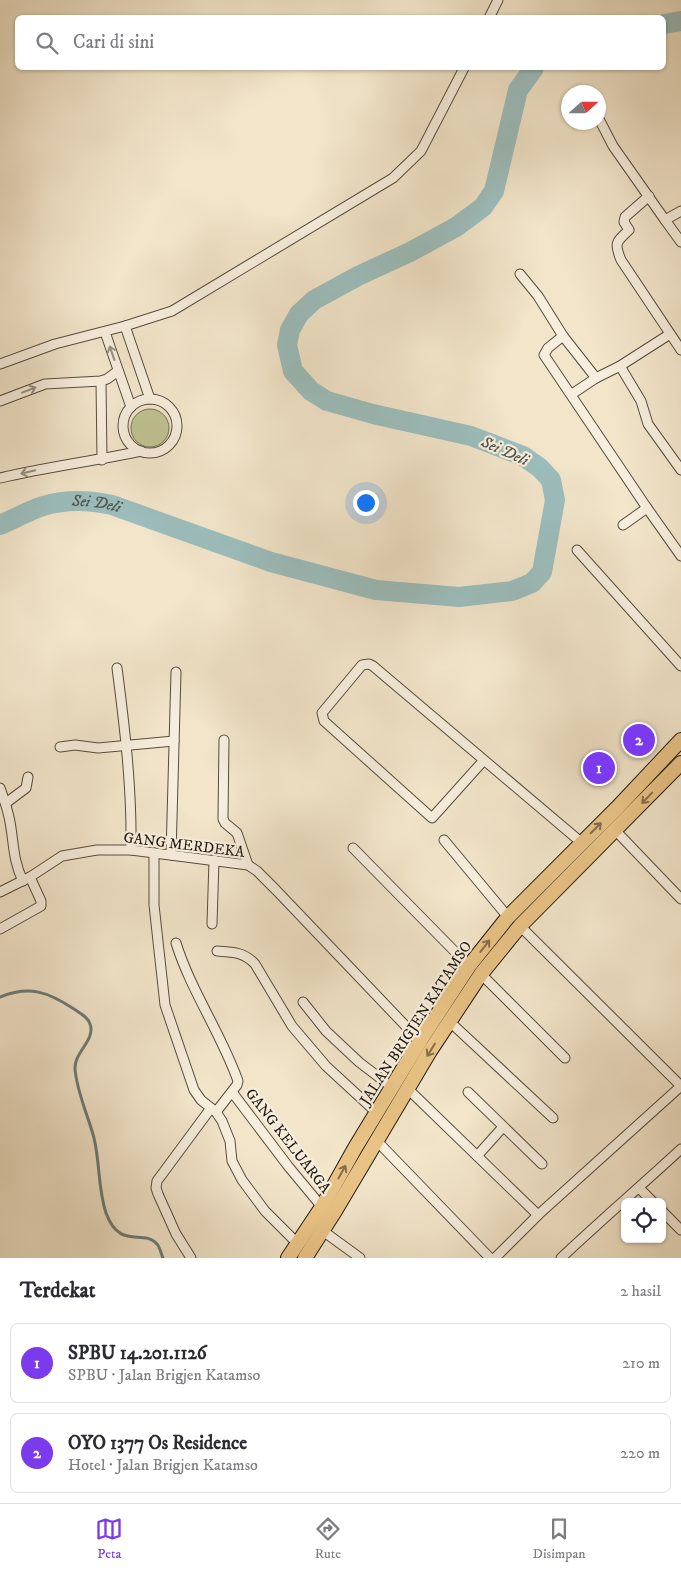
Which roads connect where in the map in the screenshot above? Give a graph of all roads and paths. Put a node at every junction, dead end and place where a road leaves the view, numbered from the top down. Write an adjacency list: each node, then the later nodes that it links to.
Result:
1 (498, 0): 2 (street)
2 (490, 15)
3 (463, 70): 10 (street)
4 (605, 130): 5 (street)
5 (649, 196): 7 (street); 13 (street)
6 (681, 211): 7 (street)
7 (665, 220): 8 (street)
8 (681, 242)
9 (520, 274): 12 (street)
10 (125, 326): 11 (street); 21 (street)
11 (105, 332): 15 (street); 17 (street, one-way to 11)
12 (563, 336): 18 (street); 20 (street)
13 (675, 338): 14 (street); 16 (street)
14 (681, 350)
15 (0, 364)
16 (620, 366): 18 (street); 26 (street)
17 (118, 371): 19 (street); 23 (street)
18 (596, 378): 20 (street)
19 (101, 381): 22 (street, one-way to 19); 25 (street)
20 (572, 394): 28 (street)
21 (150, 399): 23 (street); 24 (street)
22 (0, 401)
23 (131, 407): 24 (street)
24 (141, 451): 25 (street)
25 (102, 460): 27 (street, one-way to 27)
26 (681, 470)
27 (0, 478)
28 (647, 508): 29 (street); 31 (street)
29 (623, 525)
30 (577, 550): 32 (street)
31 (681, 556)
32 (681, 666)
33 (118, 668): 38 (street)
34 (176, 672): 37 (street)
35 (224, 740): 55 (street)
36 (681, 740): 45 (main road, JALAN BRIGJEN KATAMSO)
37 (174, 741): 38 (street); 53 (street)
38 (127, 746): 39 (street); 51 (street)
39 (60, 747)
40 (484, 760): 40 (street); 49 (street)
41 (679, 768): 46 (main road, JALAN BRIGJEN KATAMSO, one-way to 46)
42 (28, 777): 44 (street)
43 (0, 788): 44 (street)
44 (6, 803): 56 (street)
45 (616, 808): 46 (main road); 49 (main road, JALAN BRIGJEN KATAMSO, one-way to 45)
46 (628, 818): 47 (main road, JALAN BRIGJEN KATAMSO)
47 (616, 830): 58 (street); 61 (main road, JALAN BRIGJEN KATAMSO)
48 (444, 840): 59 (street)
49 (582, 843): 59 (main road, JALAN BRIGJEN KATAMSO)
50 (353, 848): 65 (street)
51 (132, 850): 52 (street, GANG MERDEKA); 56 (street, GANG MERDEKA)
52 (154, 853): 53 (street, GANG MERDEKA); 75 (street)
53 (171, 854): 54 (street, GANG MERDEKA)
54 (214, 860): 55 (street, GANG MERDEKA); 60 (street)
55 (248, 865): 68 (street, GANG MERDEKA)
56 (27, 879): 57 (street, GANG MERDEKA); 62 (street)
57 (0, 892)
58 (681, 900)
59 (508, 917): 65 (main road, JALAN BRIGJEN KATAMSO, one-way to 59)
60 (212, 924)
61 (520, 926): 65 (main road, JALAN BRIGJEN KATAMSO); 70 (street)
62 (0, 930)
63 (176, 943): 73 (street)
64 (217, 951): 76 (street)
65 (475, 970): 67 (main road, JALAN BRIGJEN KATAMSO); 68 (main road, JALAN BRIGJEN KATAMSO); 69 (street)
66 (303, 1002): 71 (street)
67 (449, 1021): 72 (main road, JALAN BRIGJEN KATAMSO, one-way to 72); 77 (street)
68 (420, 1041): 71 (main road, JALAN BRIGJEN KATAMSO)
69 (565, 1058)
70 (681, 1086): 86 (street)
71 (393, 1088): 76 (main road, JALAN BRIGJEN KATAMSO)
72 (408, 1089): 79 (main road, JALAN BRIGJEN KATAMSO); 81 (street)
73 (232, 1092): 75 (street); 85 (street, GANG KELUARGA)
74 (468, 1092): 78 (street)
75 (213, 1110): 90 (street); 91 (street)
76 (377, 1113): 85 (main road, JALAN BRIGJEN KATAMSO, one-way to 76)
77 (553, 1118)
78 (503, 1127): 81 (street); 82 (street)
79 (376, 1140): 89 (main road, JALAN BRIGJEN KATAMSO); 95 (street)
80 (681, 1149): 83 (street)
81 (477, 1156): 86 (street)
82 (542, 1164)
83 (639, 1188): 84 (street); 97 (street)
84 (649, 1198)
85 (322, 1207): 90 (main road, JALAN BRIGJEN KATAMSO)
86 (538, 1215): 96 (street)
87 (666, 1215): 88 (street)
88 (681, 1230)
89 (323, 1231): 93 (main road, JALAN BRIGJEN KATAMSO); 94 (street)
90 (298, 1244): 92 (main road, JALAN BRIGJEN KATAMSO)
91 (191, 1258)
92 (288, 1258)
93 (305, 1258)
94 (360, 1258)
95 (489, 1258)
96 (494, 1258)
97 (561, 1258)

